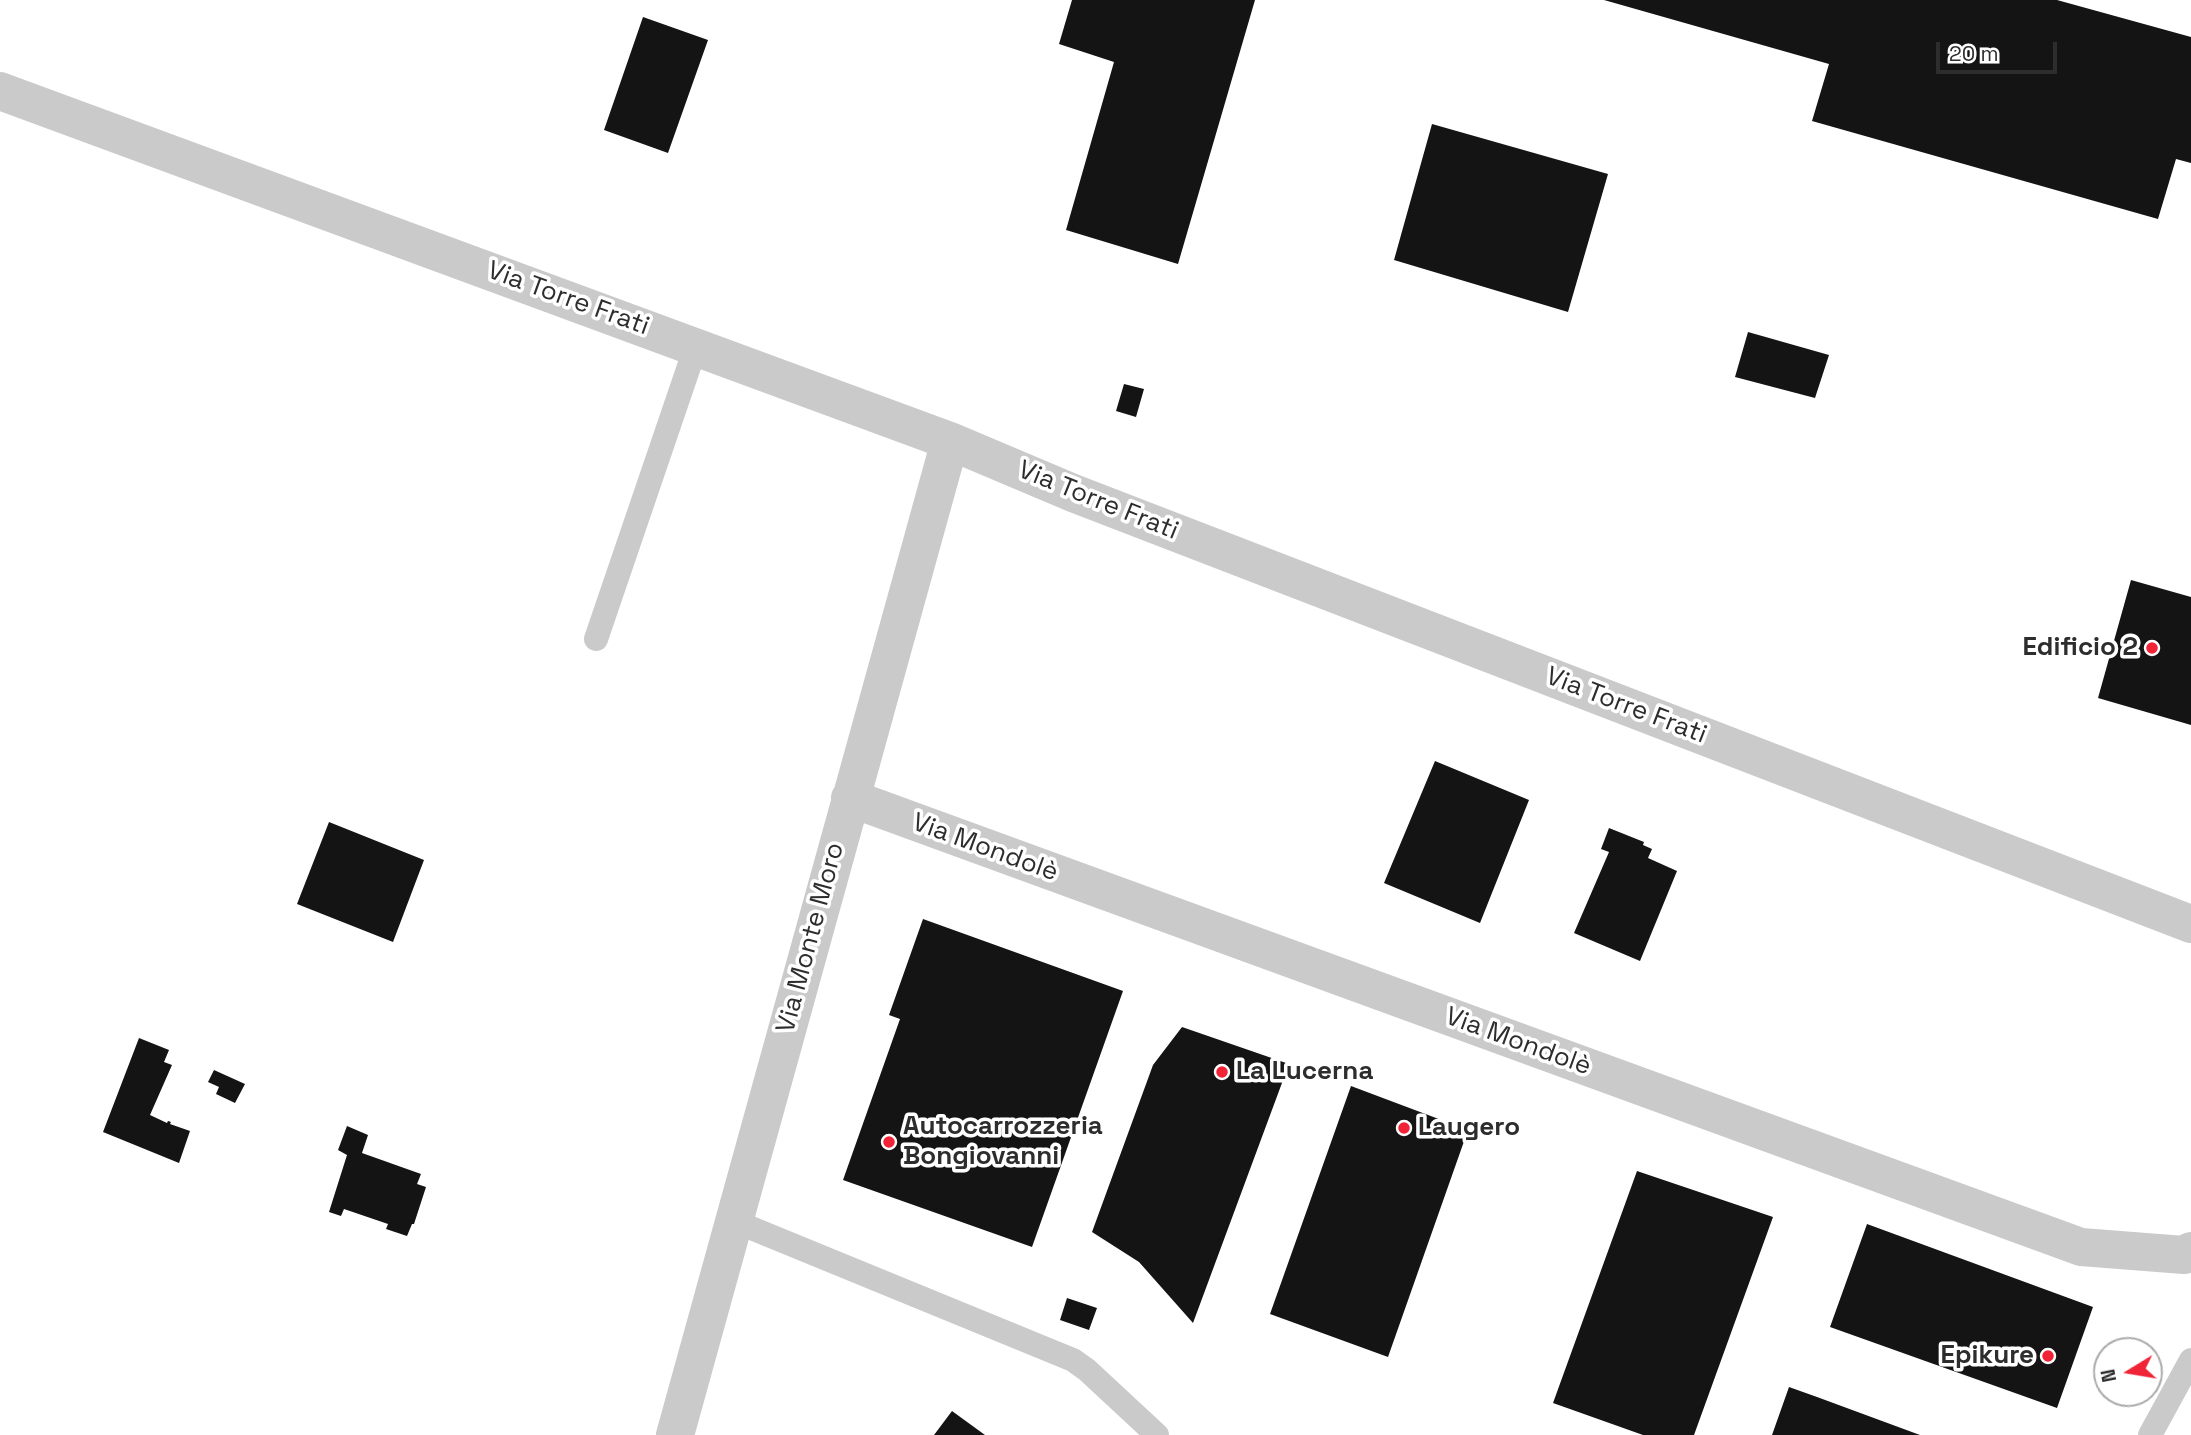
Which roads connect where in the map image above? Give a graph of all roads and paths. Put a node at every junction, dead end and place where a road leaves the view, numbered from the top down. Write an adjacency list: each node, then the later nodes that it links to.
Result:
1 (0, 91): 2 (street, Via Torre Frati)
2 (696, 346): 3 (street, Via Torre Frati); 4 (lane)
3 (950, 441): 5 (street, Via Monte Moro); 6 (street, Via Torre Frati)
4 (596, 639)
5 (849, 798): 7 (street, Via Monte Moro); 8 (street, Via Mondolè)
6 (2191, 924)
7 (734, 1221): 10 (street, Via Monte Moro); 11 (lane)
8 (2191, 1251)
9 (2191, 1360): 12 (lane)
10 (675, 1435)
11 (1157, 1435)
12 (2150, 1435)

